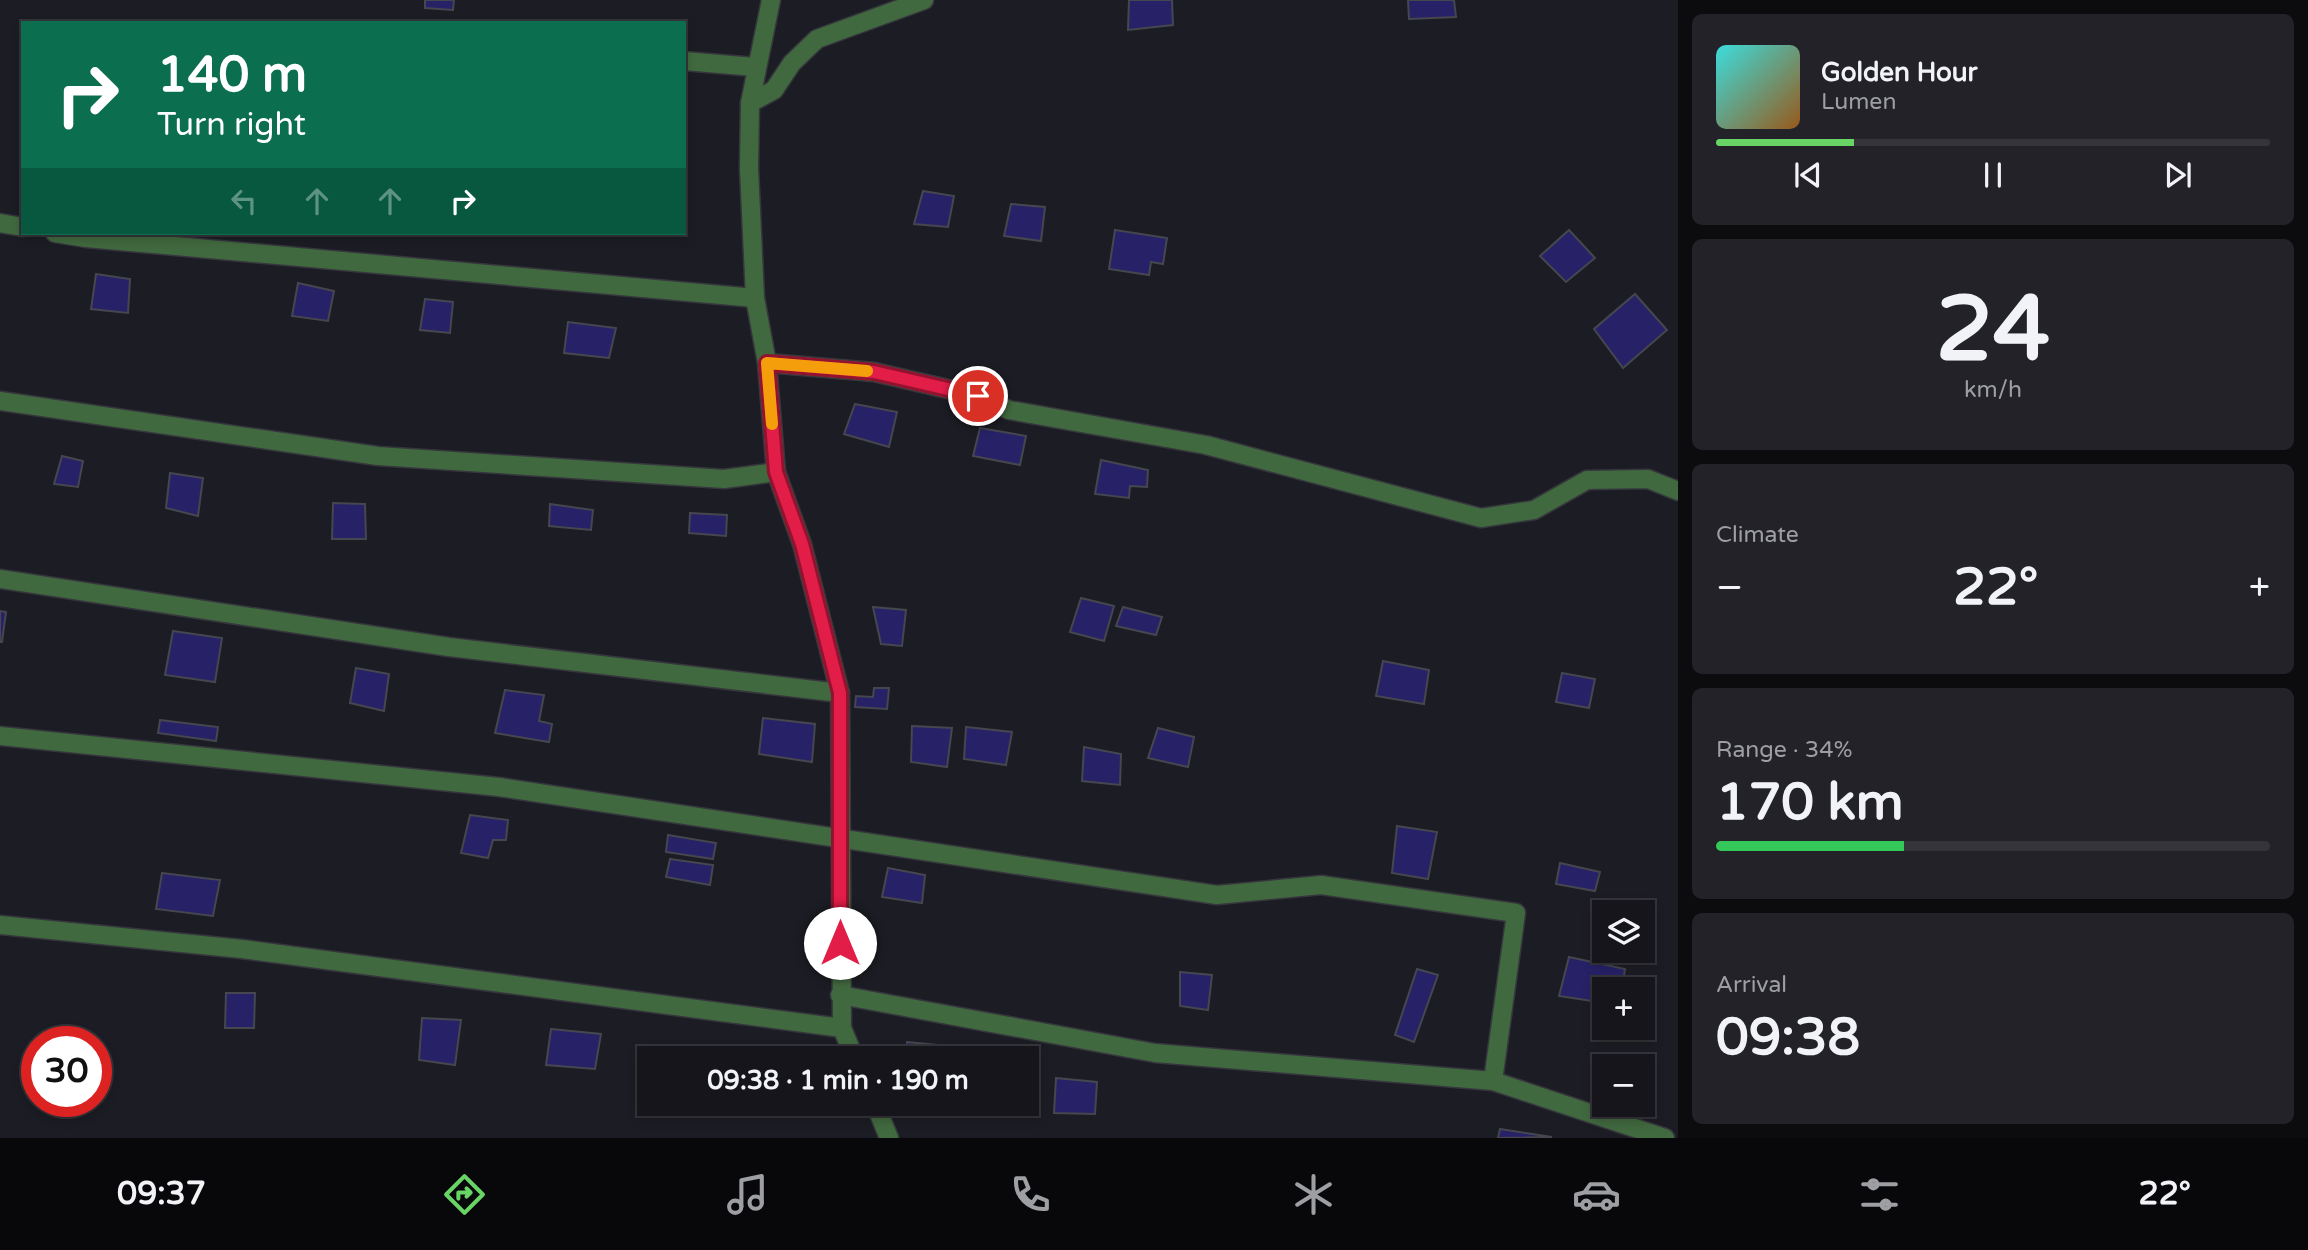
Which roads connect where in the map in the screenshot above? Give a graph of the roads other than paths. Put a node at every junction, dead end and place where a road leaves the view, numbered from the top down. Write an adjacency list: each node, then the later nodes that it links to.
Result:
1 (771, 0): 4 (street)
2 (924, 0): 5 (street)
3 (686, 61): 4 (street)
4 (755, 67): 5 (street)
5 (750, 103): 9 (street)
6 (0, 223): 7 (street)
7 (21, 227)
8 (67, 235): 9 (street)
9 (755, 298): 10 (street)
10 (767, 363): 12 (street); 13 (street)
11 (0, 401): 12 (street)
12 (776, 472): 15 (street)
13 (1678, 491)
14 (0, 579): 15 (street)
15 (840, 693): 17 (street)
16 (0, 736): 17 (street)
17 (841, 841): 19 (street); 22 (street)
18 (0, 925): 20 (street)
19 (840, 995): 20 (street); 22 (street)
20 (842, 1028): 21 (street)
21 (850, 1046)
22 (1493, 1081): 25 (street)
23 (880, 1116): 24 (street)
24 (889, 1138)
25 (1665, 1138)

